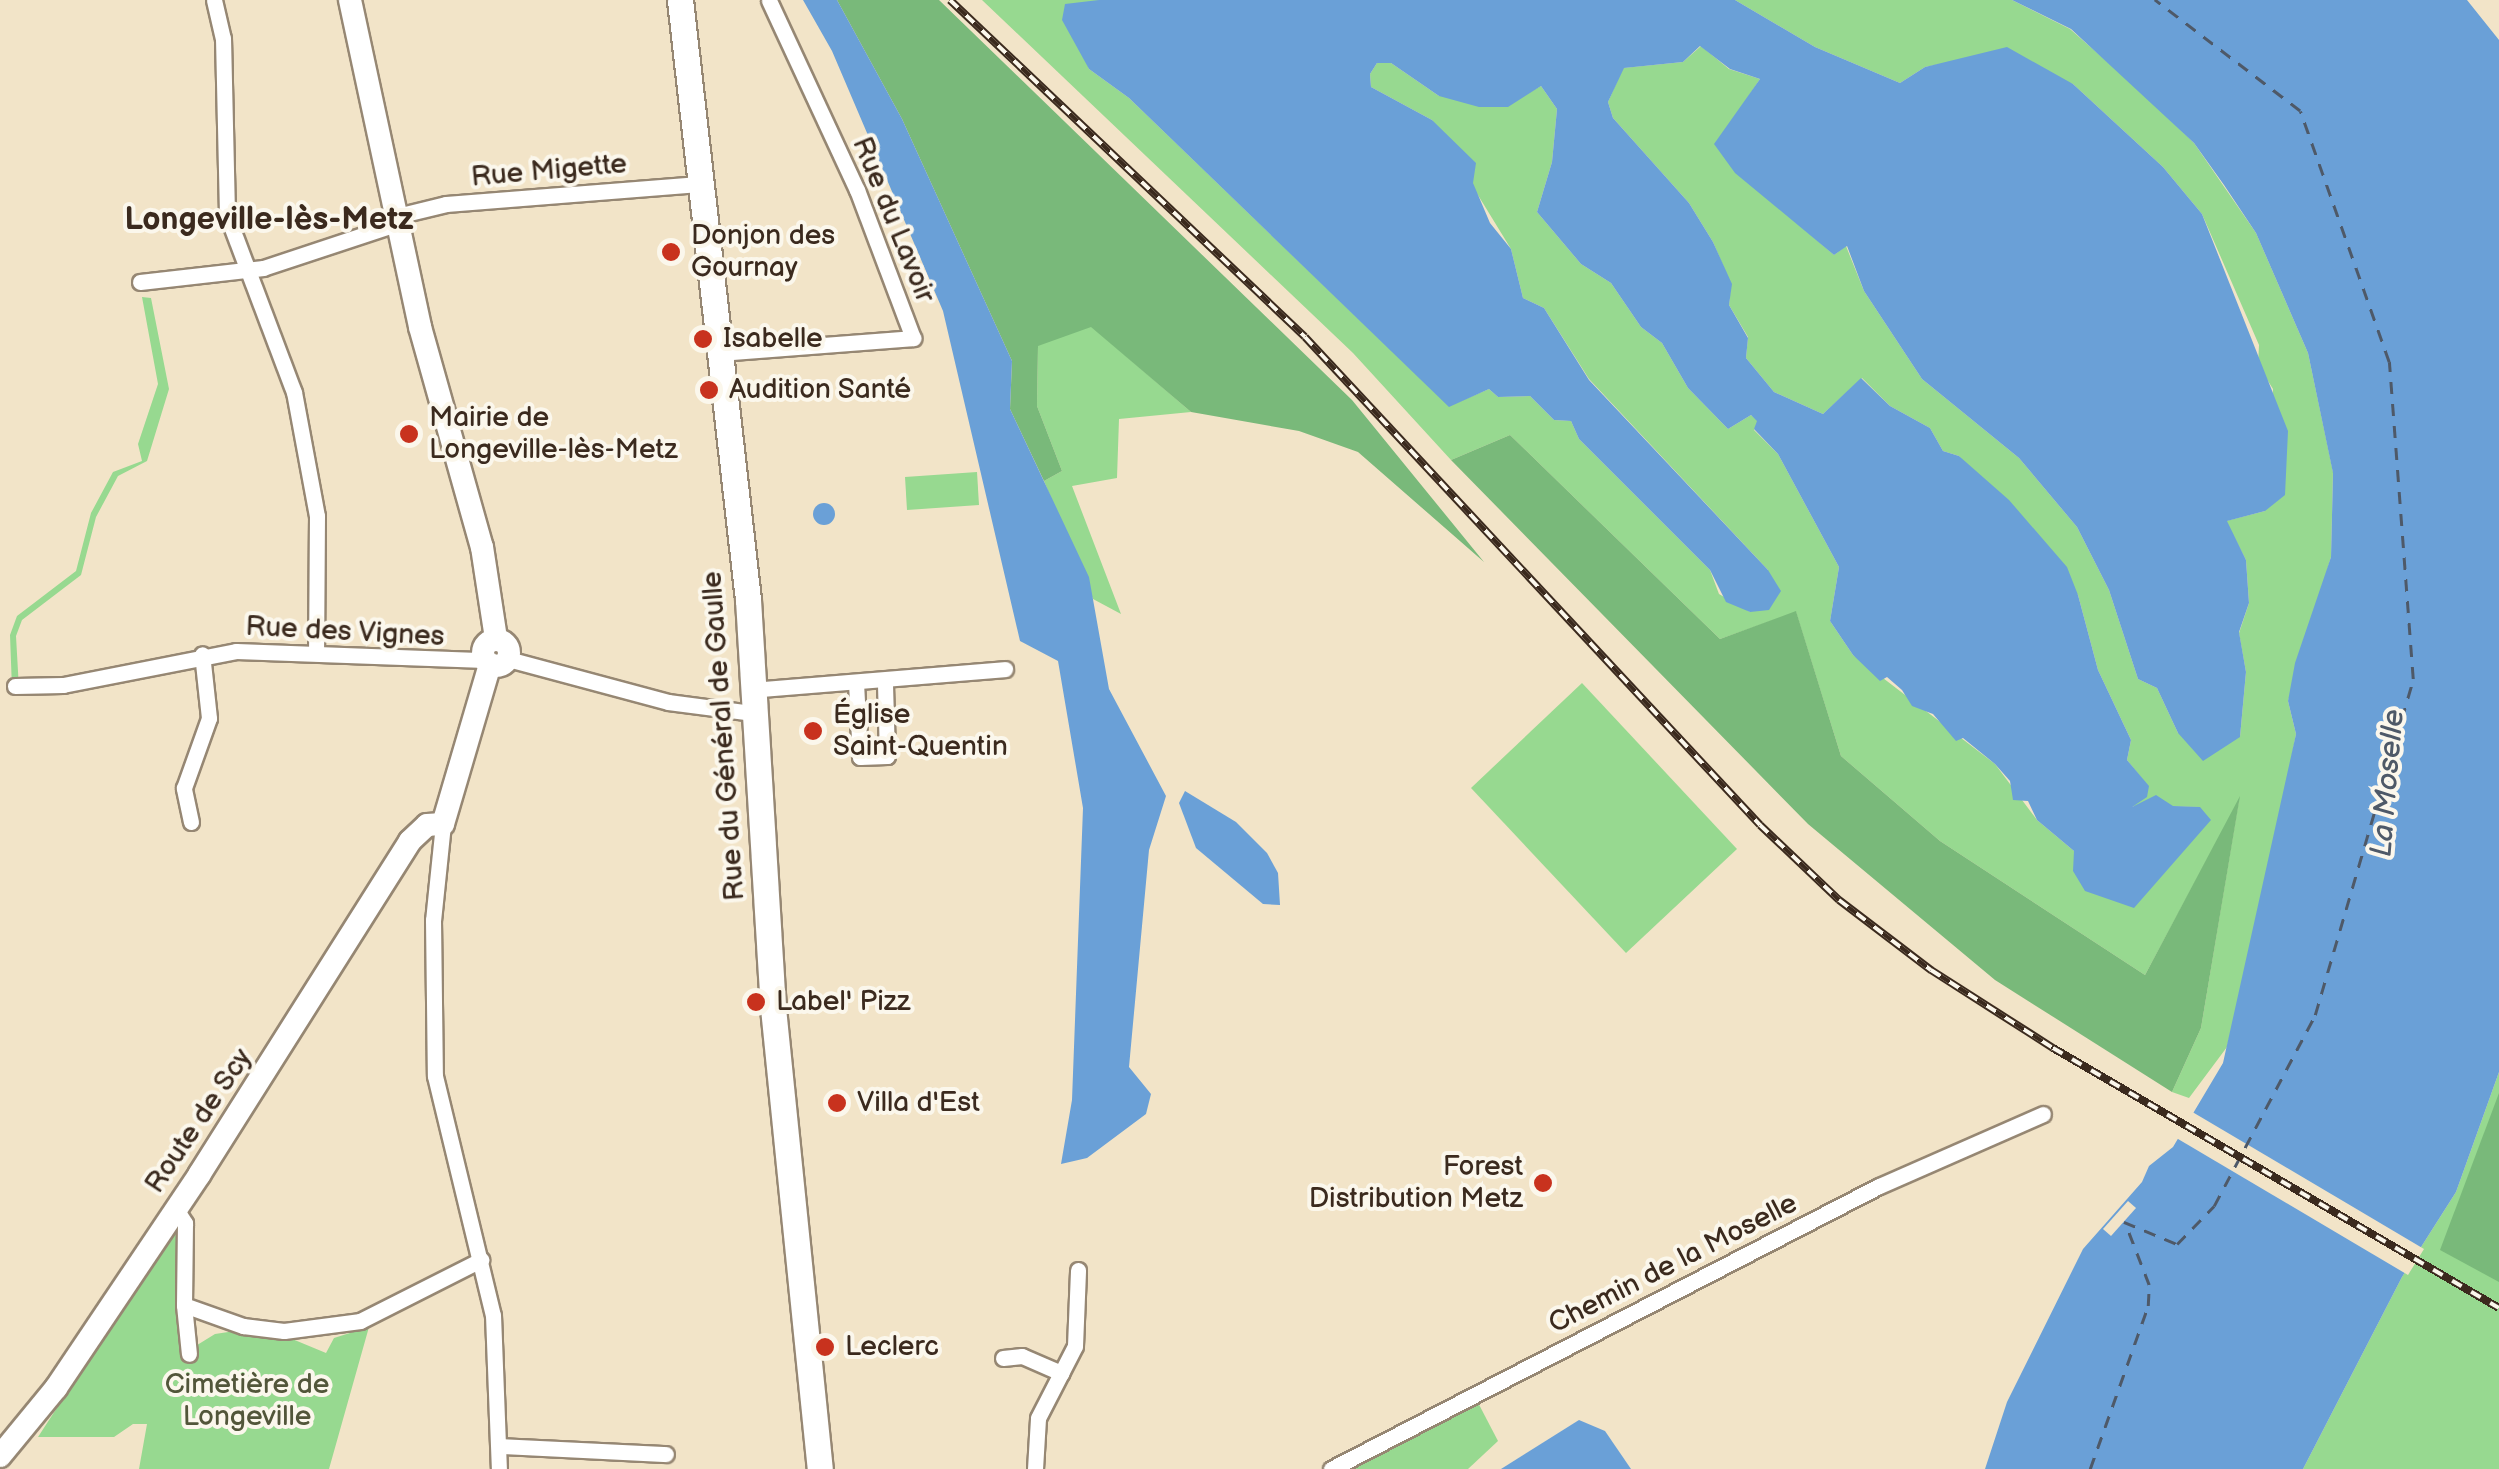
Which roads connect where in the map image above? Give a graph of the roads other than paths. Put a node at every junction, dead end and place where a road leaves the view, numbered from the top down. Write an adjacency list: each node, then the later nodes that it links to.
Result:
1 (214, 0): 7 (street)
2 (350, 0): 6 (street)
3 (680, 0): 5 (main road, Rue du Général de Gaulle)
4 (769, 0): 9 (street, Rue du Lavoir)
5 (702, 184): 6 (street, Rue Migette); 9 (main road, Rue du Général de Gaulle)
6 (401, 219): 7 (street, Rue Migette); 12 (street)
7 (246, 269): 8 (street, Rue Migette); 10 (street)
8 (140, 282)
9 (720, 353): 17 (main road, Rue du Général de Gaulle)
10 (316, 651): 11 (street, Rue des Vignes); 12 (street, Rue des Vignes)
11 (202, 654): 16 (street, Rue des Vignes); 18 (street)
12 (495, 655): 17 (street, Rue des Vignes); 19 (street)
13 (1005, 669): 14 (street, Rue des Vignes)
14 (884, 682): 15 (street, Rue des Vignes); 15 (street)
15 (856, 683): 17 (street, Rue des Vignes)
16 (15, 686)
17 (752, 702): 32 (main road, Rue du Général de Gaulle)
18 (191, 822)
19 (443, 824): 21 (street, Route de Scy); 22 (street)
20 (2043, 1114): 34 (street, Chemin de la Moselle)
21 (176, 1209): 24 (street); 30 (street, Route de Scy)
22 (481, 1260): 24 (street); 28 (street)
23 (1078, 1270): 27 (street)
24 (184, 1304): 25 (street)
25 (189, 1354)
26 (1003, 1358): 27 (street)
27 (1062, 1373): 33 (street)
28 (500, 1446): 29 (street); 31 (street)
29 (666, 1454)
30 (0, 1456)
31 (499, 1469)
32 (820, 1469)
33 (1036, 1469)
34 (1331, 1469)

